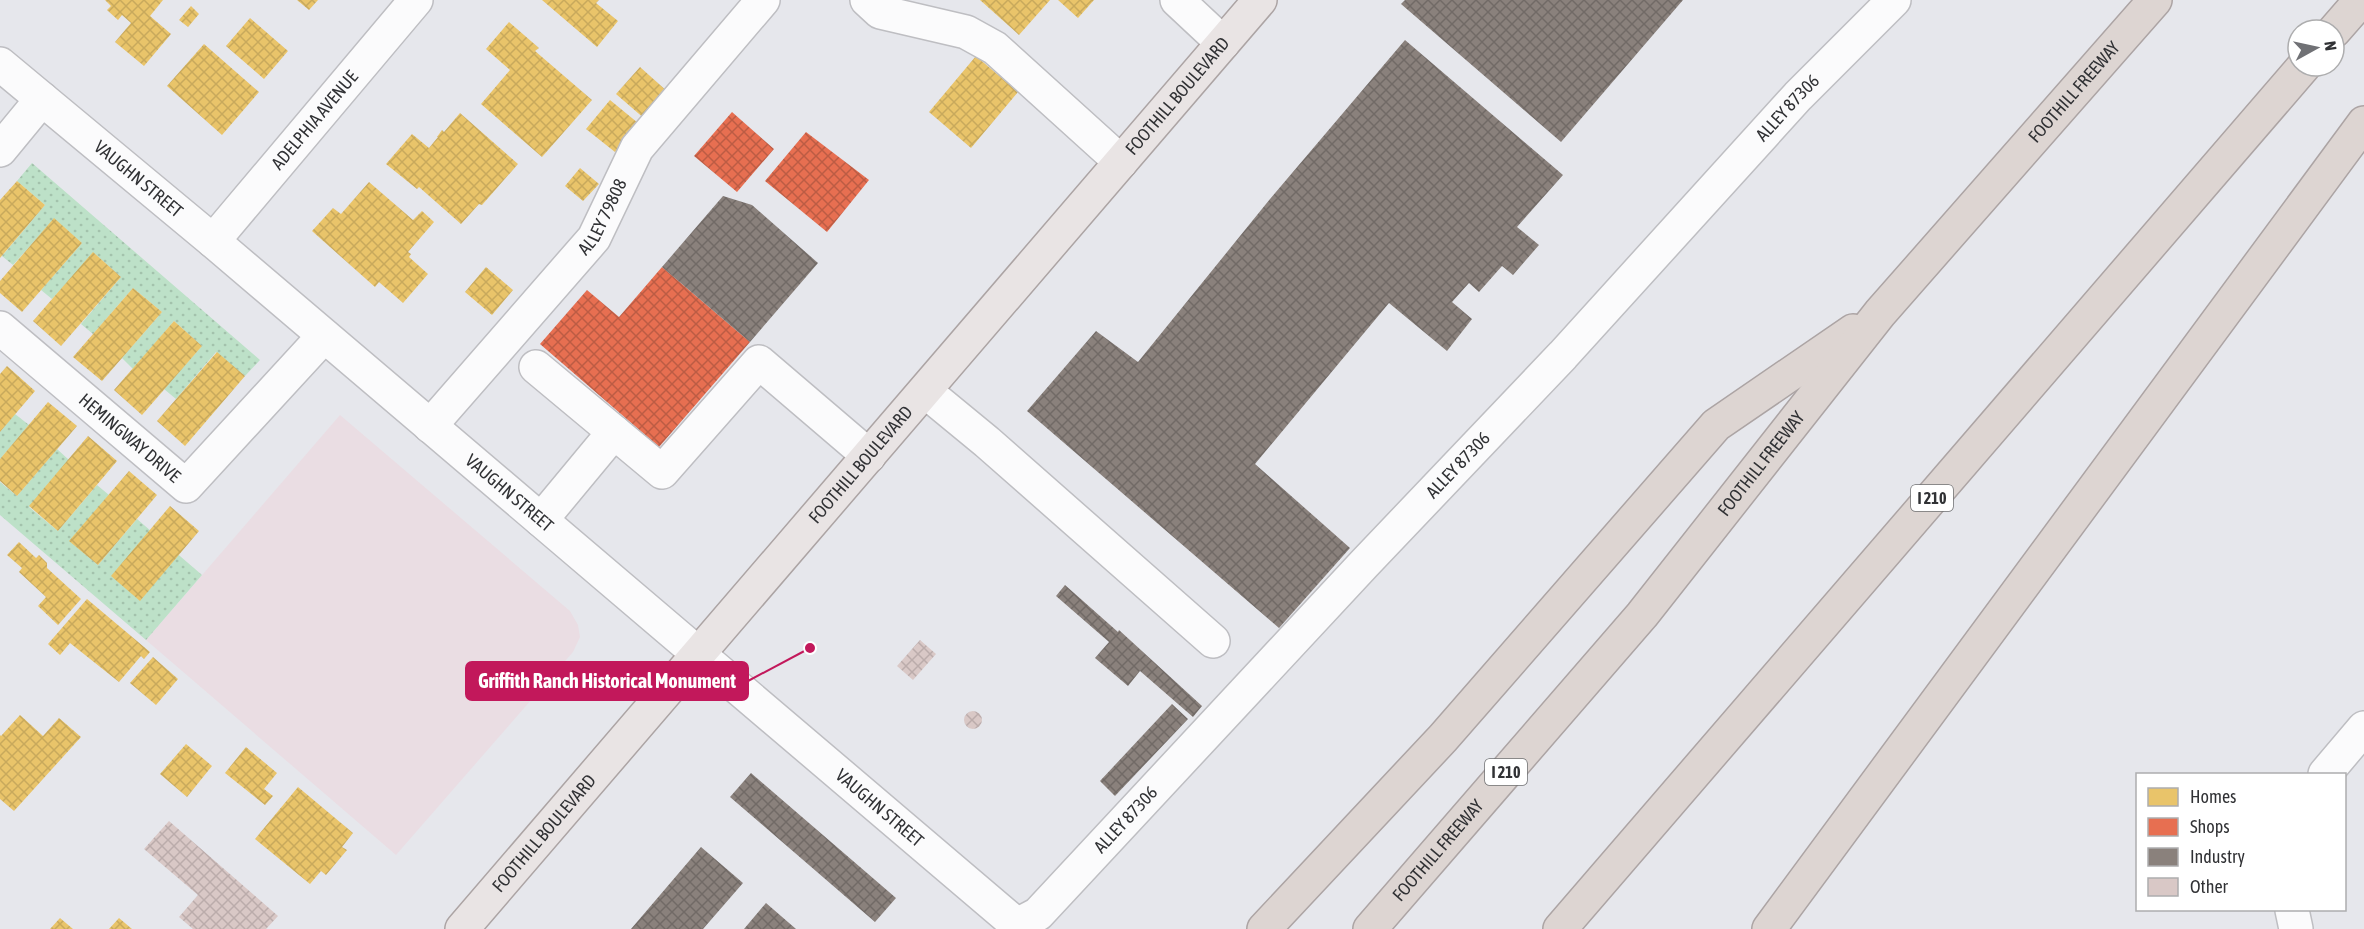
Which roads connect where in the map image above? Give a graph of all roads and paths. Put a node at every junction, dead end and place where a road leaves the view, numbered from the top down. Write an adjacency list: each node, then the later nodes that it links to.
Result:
1 (416, 0): 17 (street, ADELPHIA AVENUE)
2 (763, 0): 23 (street, ALLEY 79808)
3 (867, 0): 16 (street)
4 (1177, 0): 10 (street)
5 (1260, 0): 10 (main road, FOOTHILL BOULEVARD)
6 (1894, 0): 32 (street, ALLEY 87306)
7 (2155, 0): 18 (highway, FOOTHILL FREEWAY / I 210)
8 (2361, 0): 9 (highway)
9 (2345, 18)
10 (1223, 43): 16 (main road, FOOTHILL BOULEVARD)
11 (0, 64): 13 (street, VAUGHN STREET)
12 (2294, 78): 36 (highway, I 210)
13 (42, 99): 15 (street); 17 (street, VAUGHN STREET)
14 (2364, 123): 37 (highway)
15 (0, 150)
16 (1121, 162): 22 (main road, FOOTHILL BOULEVARD)
17 (213, 242): 20 (street, VAUGHN STREET)
18 (1880, 313): 34 (highway); 35 (highway, FOOTHILL FREEWAY / I 210)
19 (0, 328): 20 (street, HEMINGWAY DRIVE)
20 (324, 336): 23 (street, VAUGHN STREET)
21 (536, 367): 24 (street)
22 (925, 391): 25 (main road, FOOTHILL BOULEVARD); 27 (street)
23 (430, 426): 26 (street, VAUGHN STREET)
24 (614, 432): 25 (street); 26 (street)
25 (868, 456): 28 (main road, FOOTHILL BOULEVARD)
26 (540, 520): 28 (street, VAUGHN STREET)
27 (1213, 641)
28 (698, 655): 32 (street, VAUGHN STREET); 33 (main road, FOOTHILL BOULEVARD)
29 (2364, 728): 30 (street)
30 (2326, 773)
31 (2292, 911): 38 (street)
32 (1017, 926)
33 (462, 929)
34 (1264, 929)
35 (1370, 929)
36 (1560, 929)
37 (1769, 929)
38 (2296, 929)

